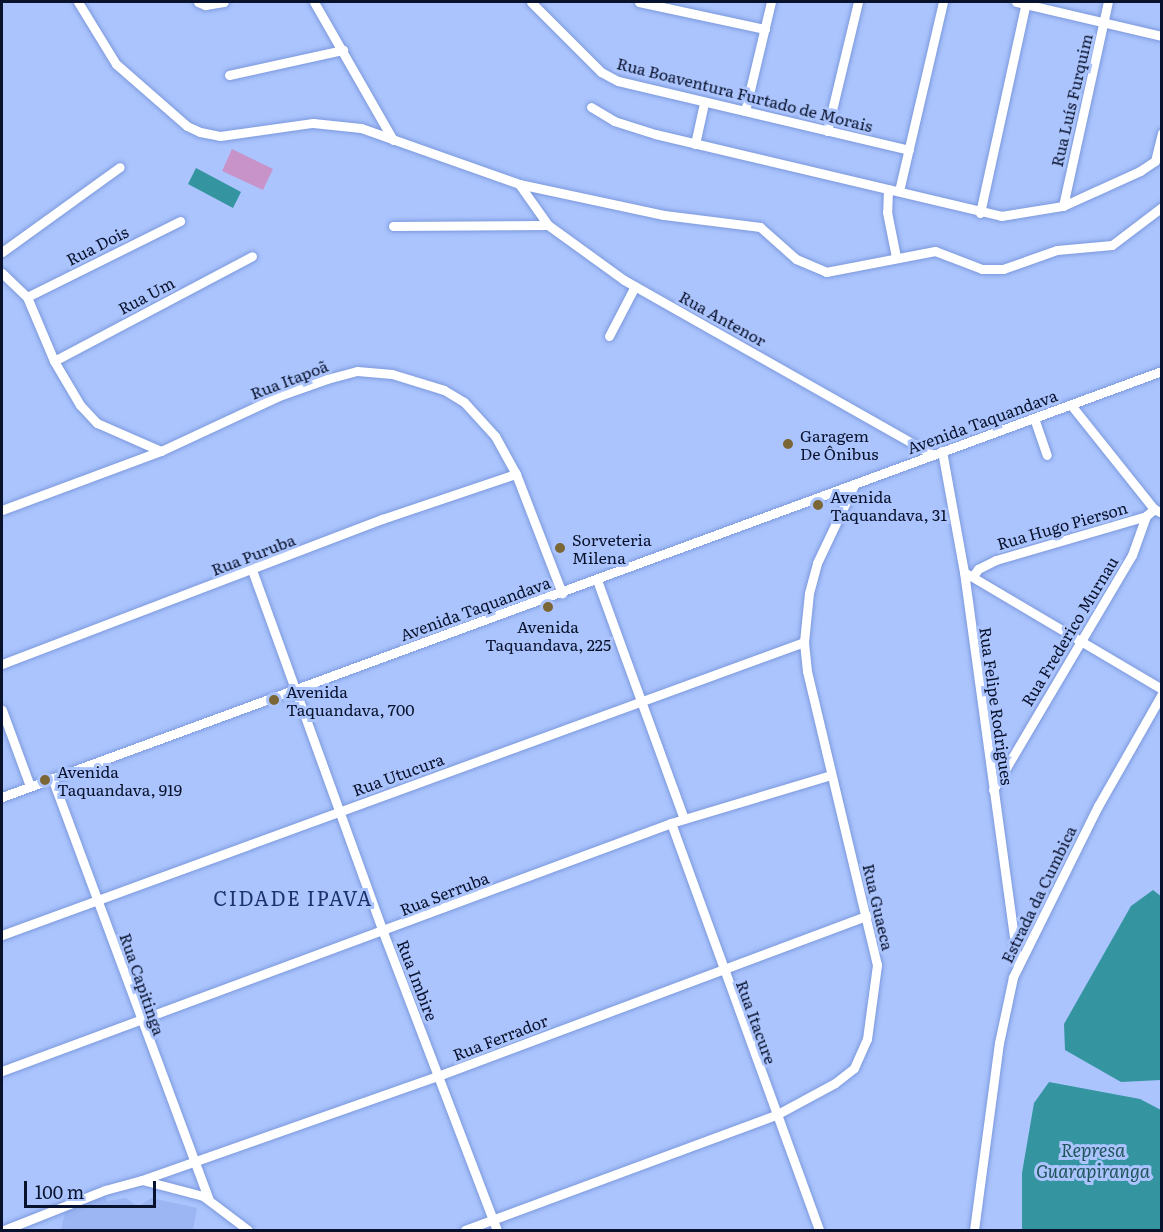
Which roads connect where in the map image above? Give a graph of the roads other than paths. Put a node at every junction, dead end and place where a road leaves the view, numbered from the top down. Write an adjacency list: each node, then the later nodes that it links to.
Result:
1 (80, 2): 22 (street)
2 (198, 2): 3 (street)
3 (224, 2)
4 (314, 2): 15 (street)
5 (531, 2): 17 (street, Rua Boaventura Furtado de Morais)
6 (639, 2): 13 (street)
7 (771, 2): 13 (street)
8 (858, 2): 20 (street)
9 (943, 2): 24 (street)
10 (1022, 2): 12 (street); 32 (street)
11 (1108, 2): 12 (street, Rua Luís Furquim)
12 (1104, 22): 14 (street); 30 (street, Rua Luís Furquim)
13 (765, 29): 19 (street)
14 (1161, 36)
15 (343, 50): 16 (street); 22 (street)
16 (229, 75)
17 (704, 103): 19 (street, Rua Boaventura Furtado de Morais); 23 (street)
18 (591, 107): 23 (street)
19 (745, 111): 20 (street, Rua Boaventura Furtado de Morais)
20 (827, 131): 24 (street, Rua Boaventura Furtado de Morais)
21 (1161, 133): 25 (street)
22 (393, 140): 27 (street)
23 (694, 144): 28 (street)
24 (909, 150): 29 (street)
25 (1158, 162): 30 (street)
26 (120, 167): 36 (street)
27 (519, 184): 34 (street, Rua Antenor); 38 (street)
28 (888, 189): 29 (street); 38 (street)
29 (899, 191): 32 (street)
30 (1063, 206): 32 (street)
31 (1161, 207): 38 (street)
32 (980, 213)
33 (180, 221): 41 (street, Rua Dois)
34 (548, 225): 35 (street); 40 (street, Rua Antenor)
35 (393, 226)
36 (2, 252)
37 (252, 256): 43 (street, Rua Um)
38 (896, 257)
39 (2, 273): 41 (street)
40 (635, 286): 42 (street); 48 (street, Rua Antenor)
41 (27, 297): 43 (street)
42 (609, 336)
43 (54, 361): 47 (street)
44 (1161, 371): 45 (street, Avenida Taquandava)
45 (1071, 405): 46 (street, Avenida Taquandava); 53 (street)
46 (1034, 418): 48 (street, Avenida Taquandava); 49 (street)
47 (161, 451): 50 (street, Rua Itapoã); 52 (street, Rua Itapoã)
48 (937, 452): 51 (street, Avenida Taquandava); 56 (street, Rua Felipe Rodrigues)
49 (1047, 455)
50 (516, 474): 55 (street, Rua Puruba); 58 (street, Rua Itapoã)
51 (854, 485): 57 (street, Avenida Taquandava); 60 (street, Rua Guaeca)
52 (2, 510)
53 (1158, 511): 54 (street, Rua Hugo Pierson)
54 (1146, 516): 56 (street, Rua Hugo Pierson); 59 (street, Rua Frederico Murnau)
55 (252, 570): 61 (street, Rua Puruba); 62 (street, Rua Imbire)
56 (969, 574): 59 (street); 70 (street, Rua Felipe Rodrigues)
57 (597, 580): 58 (street, Avenida Taquandava); 65 (street)
58 (562, 592): 62 (street, Avenida Taquandava)
59 (1079, 641): 63 (street); 70 (street, Rua Frederico Murnau)
60 (804, 642): 65 (street, Rua Utucura); 67 (street, Rua Guaeca)
61 (2, 664)
62 (296, 688): 68 (street, Avenida Taquandava); 72 (street, Rua Imbire)
63 (1161, 689)
64 (1161, 694): 79 (street, Estrada da Cumbica)
65 (640, 702): 72 (street, Rua Utucura); 73 (street)
66 (2, 710): 69 (street)
67 (831, 775): 73 (street, Rua Serruba); 76 (street, Rua Guaeca)
68 (52, 778): 69 (street, Avenida Taquandava); 75 (street, Rua Capitinga)
69 (30, 786): 71 (street, Avenida Taquandava)
70 (993, 790): 79 (street, Rua Felipe Rodrigues)
71 (2, 797)
72 (341, 811): 75 (street, Rua Utucura); 77 (street, Rua Imbire)
73 (684, 819): 74 (street, Rua Serruba)
74 (671, 823): 77 (street, Rua Serruba); 80 (street, Rua Itacure)
75 (99, 902): 78 (street, Rua Utucura); 81 (street, Rua Capitinga)
76 (867, 916): 80 (street, Rua Ferrador); 84 (street, Rua Guaeca)
77 (383, 932): 81 (street, Rua Serruba); 83 (street, Rua Imbire)
78 (2, 934)
79 (1018, 966): 94 (street, Estrada da Cumbica)
80 (722, 970): 83 (street, Rua Ferrador); 84 (street, Rua Itacure)
81 (140, 1021): 82 (street, Rua Serruba); 85 (street, Rua Capitinga)
82 (2, 1071)
83 (438, 1076): 85 (street, Rua Ferrador); 88 (street, Rua Imbire)
84 (774, 1116): 88 (street, Rua Guaeca); 93 (street, Rua Itacure)
85 (194, 1162): 86 (street, Rua Ferrador); 87 (street, Rua Capitinga)
86 (142, 1180): 87 (street); 89 (street, Rua Ferrador)
87 (208, 1198): 90 (street)
88 (493, 1220): 91 (street, Rua Guaeca); 92 (street, Rua Imbire)
89 (4, 1230)
90 (247, 1230)
91 (465, 1230)
92 (497, 1230)
93 (819, 1230)
94 (974, 1230)

